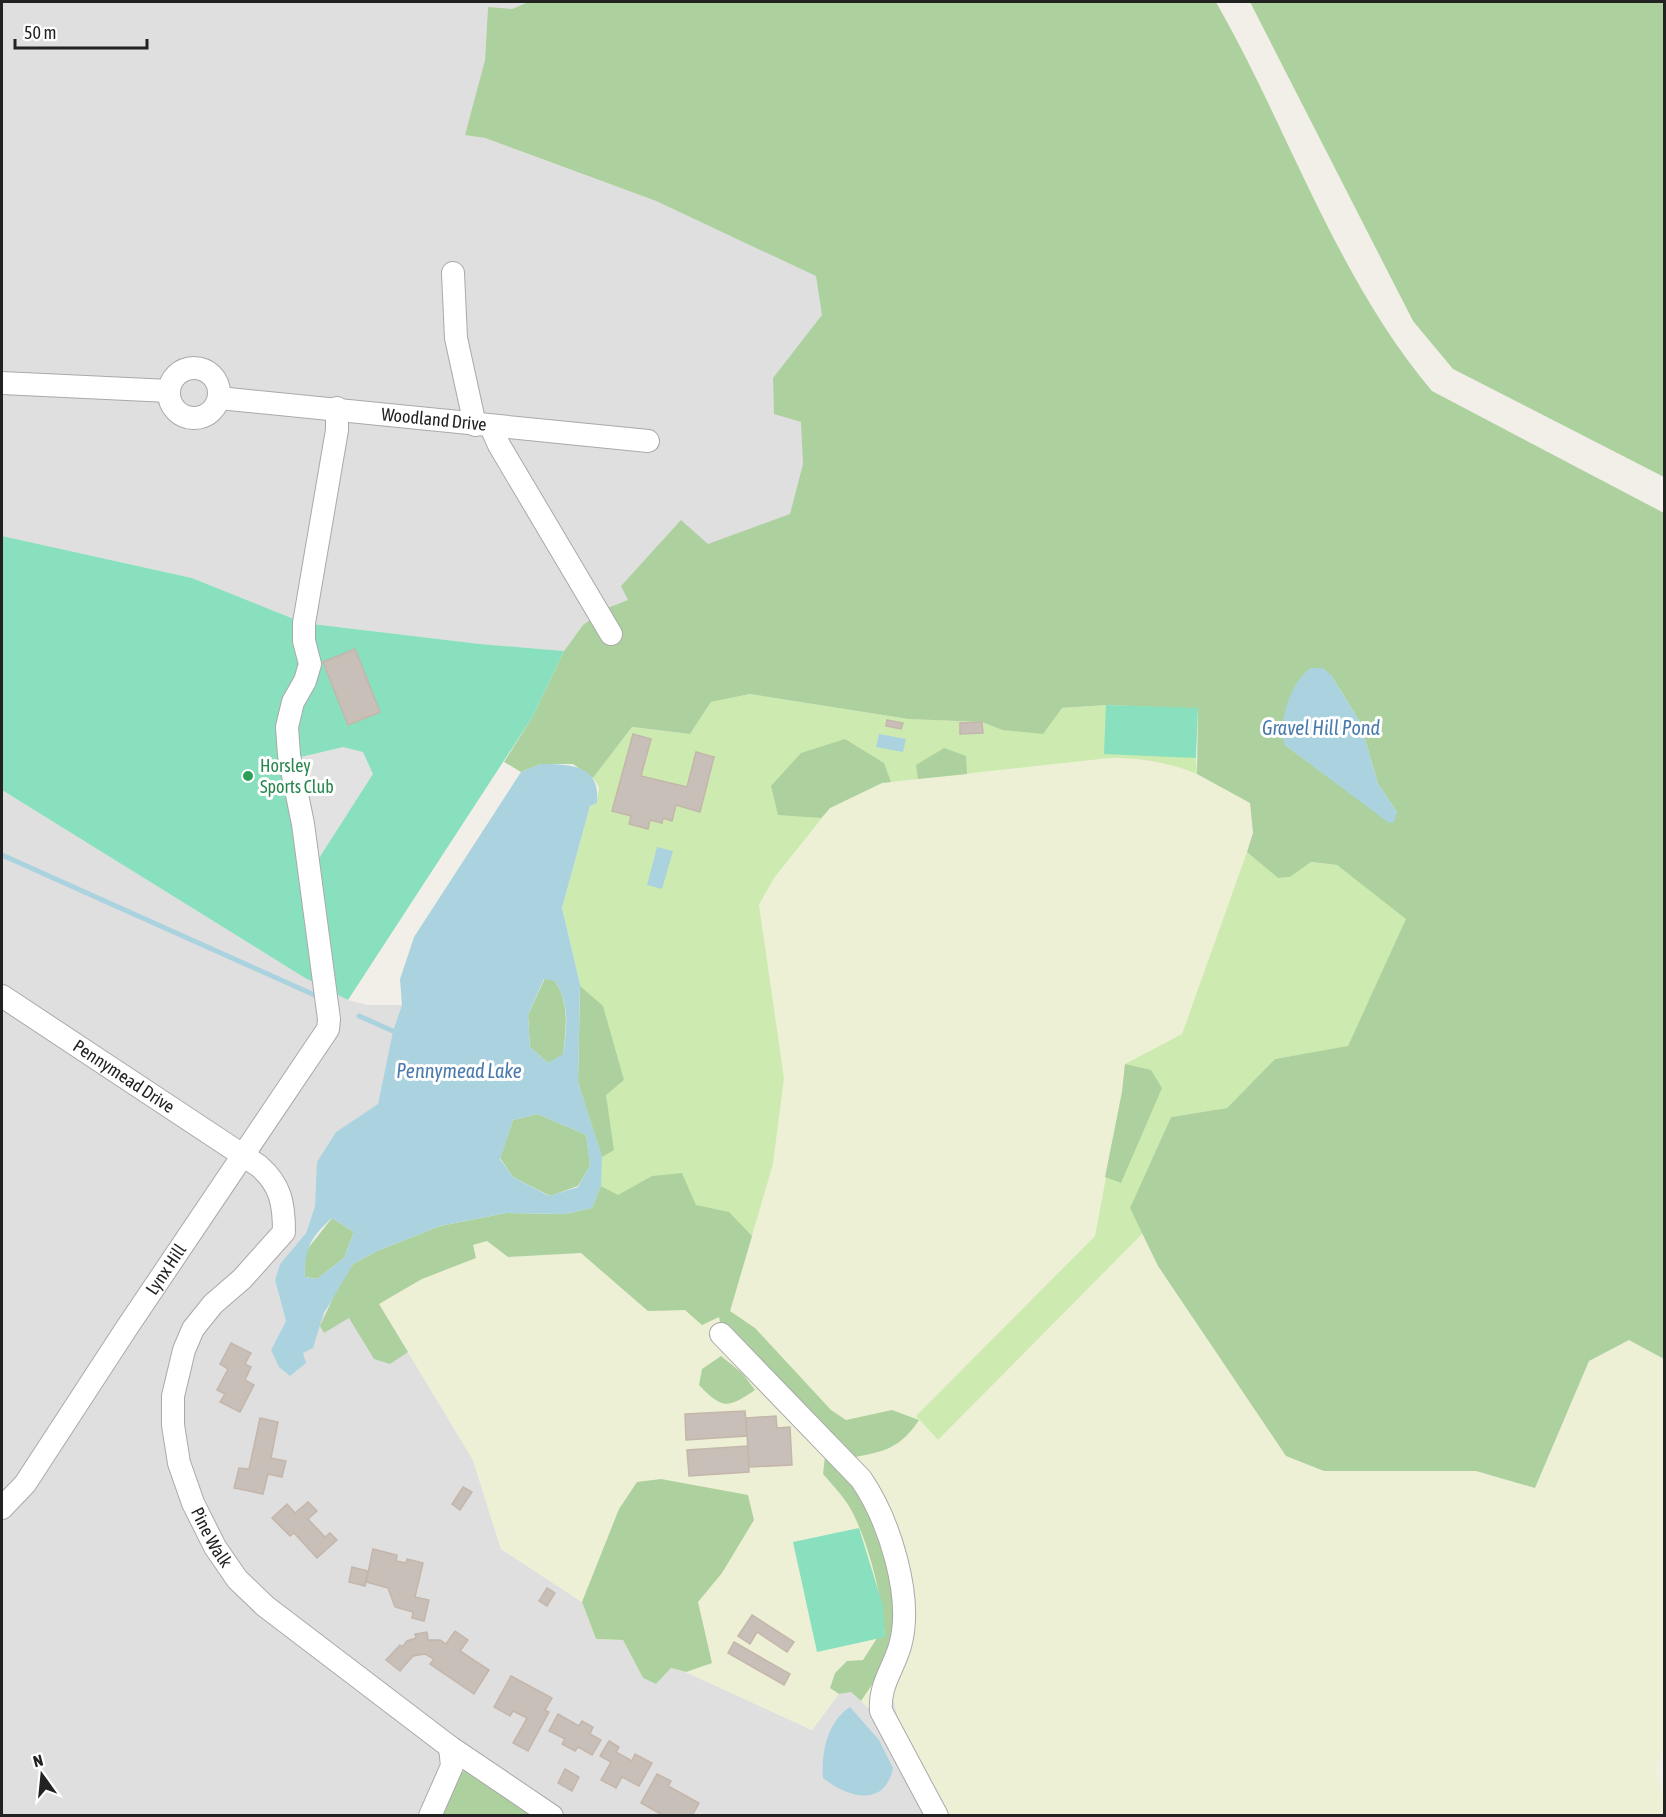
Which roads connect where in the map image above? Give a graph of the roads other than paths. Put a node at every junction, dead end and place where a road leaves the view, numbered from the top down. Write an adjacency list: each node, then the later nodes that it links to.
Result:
1 (453, 273): 6 (street)
2 (2, 383): 3 (street)
3 (169, 391): 4 (street); 4 (street)
4 (219, 398): 5 (street, Woodland Drive)
5 (337, 408): 6 (street, Woodland Drive); 10 (street, Lynx Hill)
6 (483, 426): 7 (street, Woodland Drive); 8 (street)
7 (648, 441)
8 (611, 634)
9 (2, 996): 10 (street, Pennymead Drive)
10 (244, 1156): 12 (street, Lynx Hill); 13 (street, Pine Walk)
11 (722, 1334): 16 (street)
12 (2, 1508)
13 (450, 1747): 14 (street); 15 (street, Pine Walk)
14 (430, 1815)
15 (552, 1815)
16 (937, 1815)

